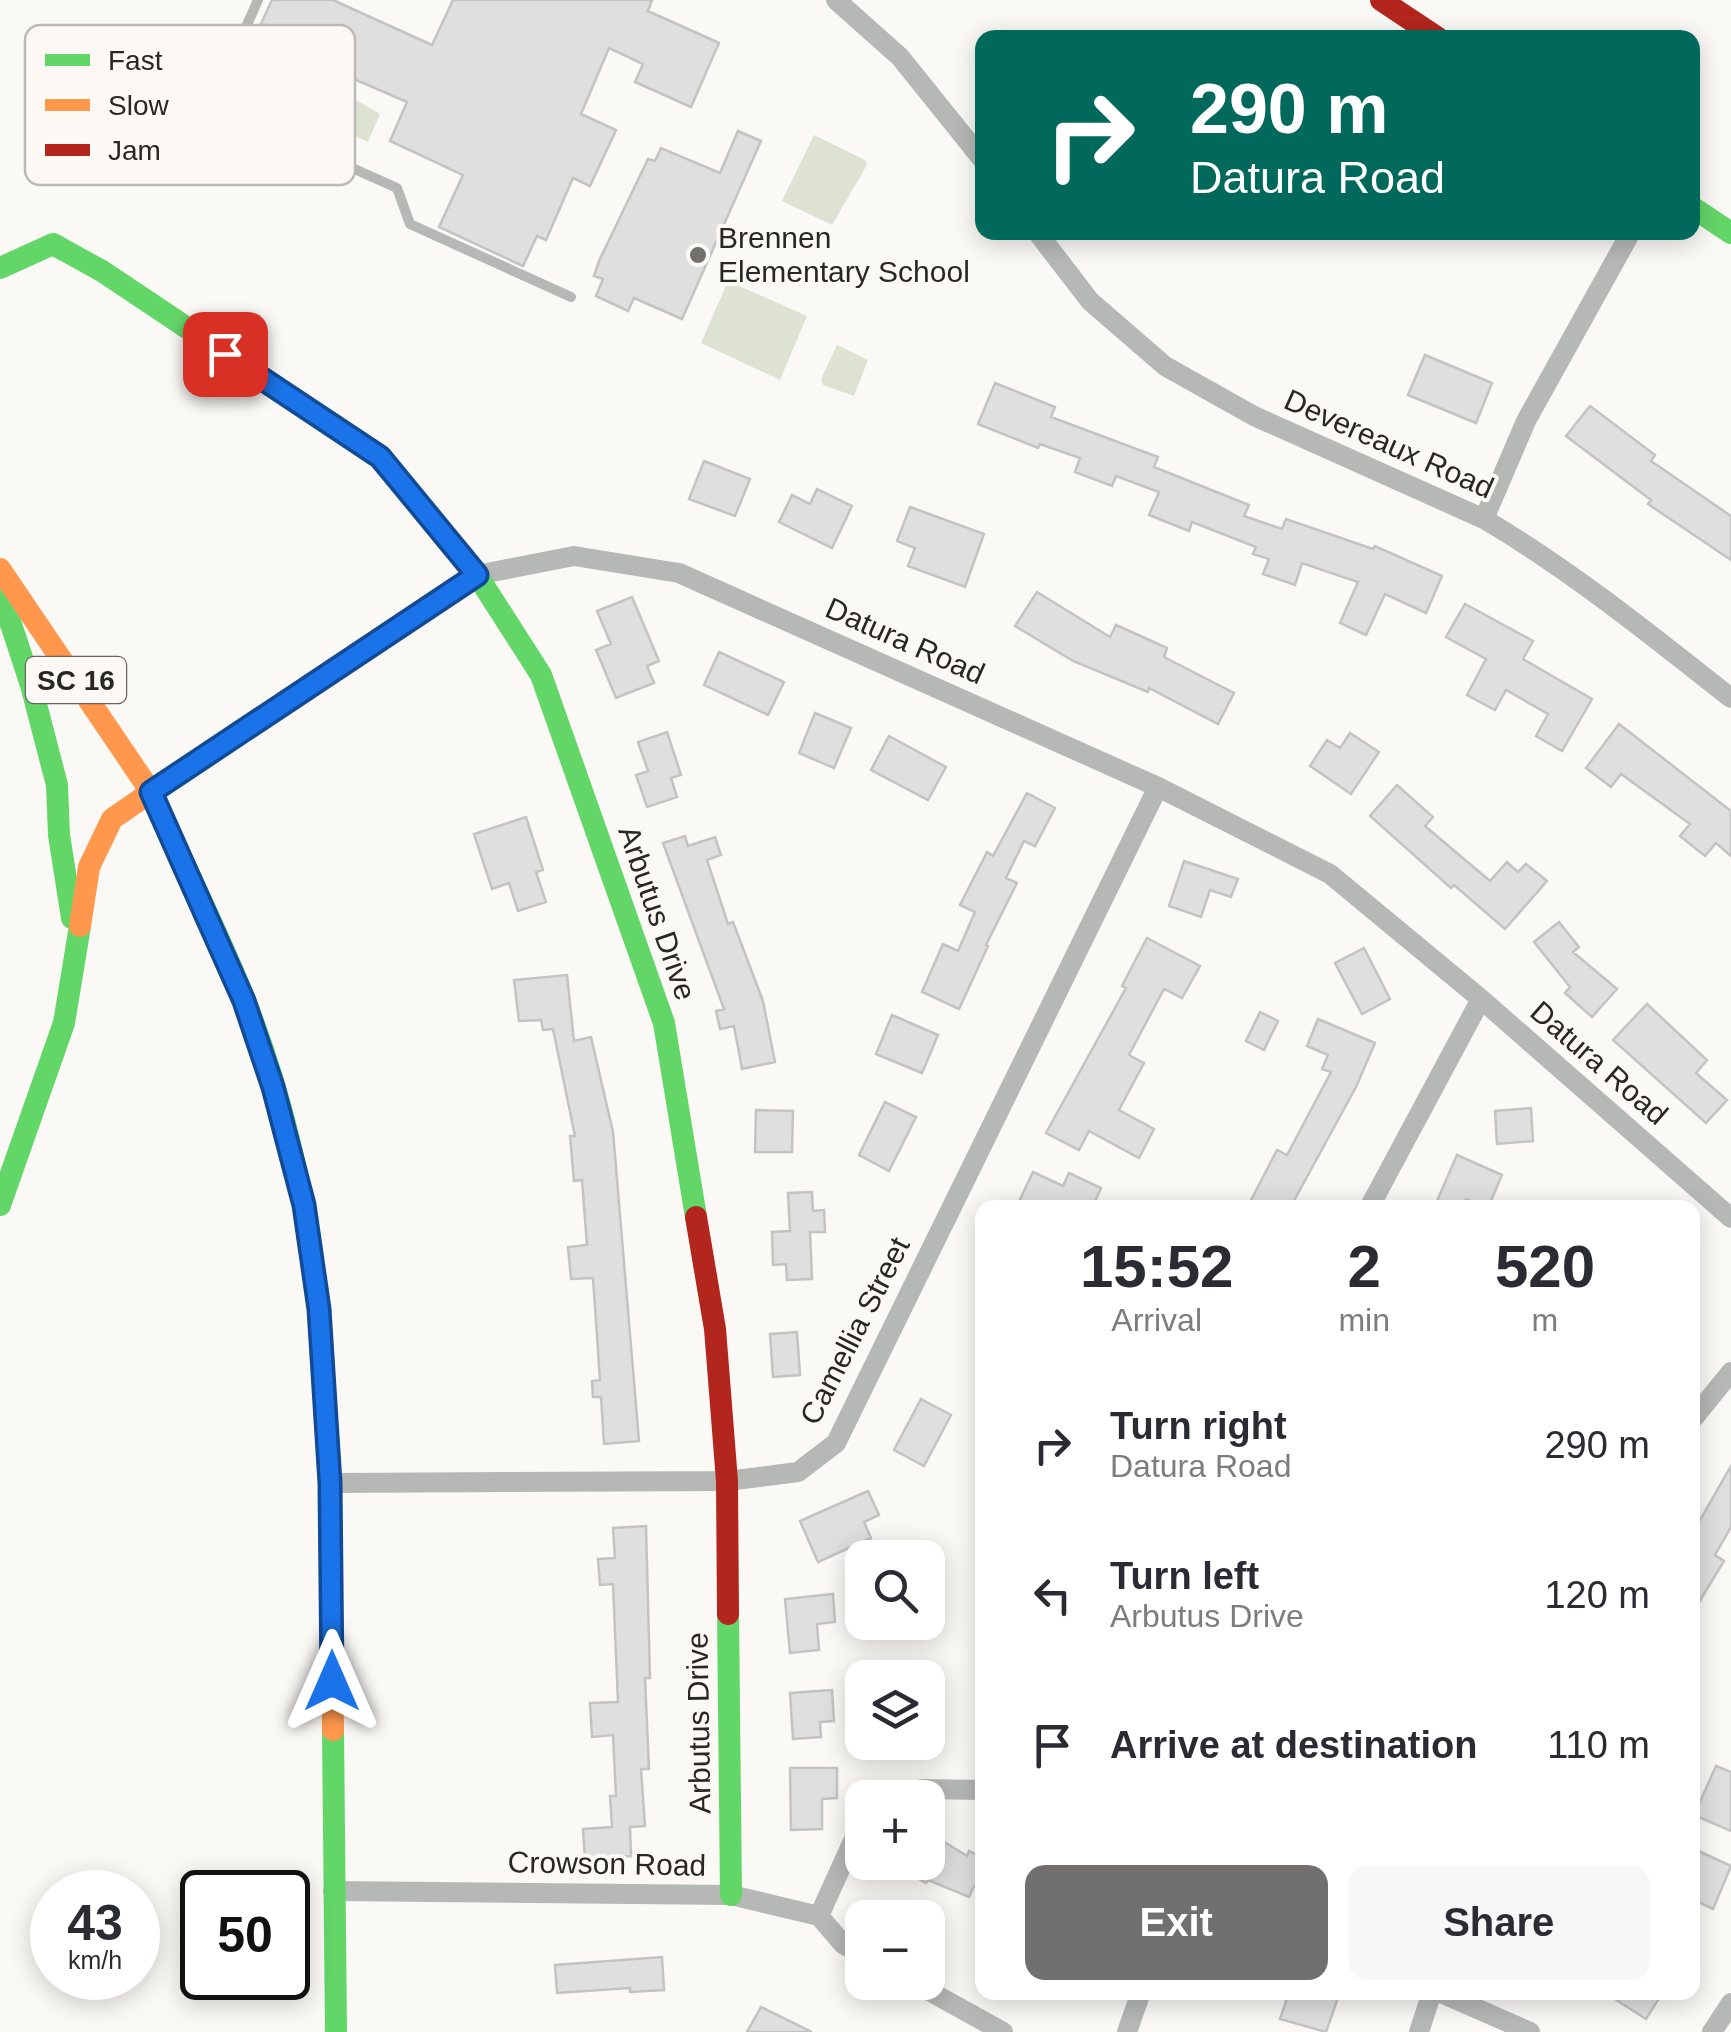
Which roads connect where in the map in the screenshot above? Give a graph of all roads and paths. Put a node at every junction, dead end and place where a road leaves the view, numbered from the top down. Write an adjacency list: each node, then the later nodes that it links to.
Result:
1 (258, 0): 4 (lane)
2 (836, 0): 6 (street)
3 (1381, 0): 5 (main road)
4 (247, 25)
5 (1426, 30)
6 (975, 150)
7 (355, 169): 13 (lane)
8 (1700, 212): 9 (main road)
9 (1731, 233)
10 (1043, 240): 14 (street, Devereaux Road)
11 (1627, 240): 14 (street)
12 (0, 268): 16 (main road, Arbutus Drive)
13 (571, 297)
14 (1484, 520): 18 (street, Devereaux Road)
15 (0, 568): 20 (main road, SC 16)
16 (477, 575): 19 (street, Datura Road); 20 (street, Datura Road); 28 (main road, Arbutus Drive)
17 (0, 591): 21 (main road, SC 16)
18 (1731, 698)
19 (1158, 786): 22 (street, Datura Road); 28 (street, Camellia Street)
20 (151, 792): 21 (main road, Datura Road / SC 16); 29 (main road)
21 (77, 946): 24 (main road, SC 16)
22 (1481, 999): 23 (street); 25 (street, Datura Road)
23 (1374, 1200)
24 (0, 1205)
25 (1731, 1218)
26 (1731, 1372): 27 (street)
27 (1700, 1410)
28 (727, 1481): 29 (street, Camellia Street); 34 (main road, Arbutus Drive)
29 (330, 1483): 33 (main road)
30 (945, 1789): 31 (street)
31 (975, 1790)
32 (845, 1859): 35 (street)
33 (334, 1891): 34 (street, Crowson Road); 42 (main road)
34 (731, 1896): 35 (street, Crowson Road)
35 (819, 1916): 36 (street)
36 (845, 1945)
37 (944, 2000): 43 (street)
38 (1138, 2000): 44 (street)
39 (1432, 2000): 45 (street)
40 (1454, 2000): 46 (street)
41 (1731, 2003): 47 (street)
42 (336, 2032)
43 (1002, 2032)
44 (1127, 2032)
45 (1419, 2032)
46 (1530, 2032)
47 (1712, 2032)

